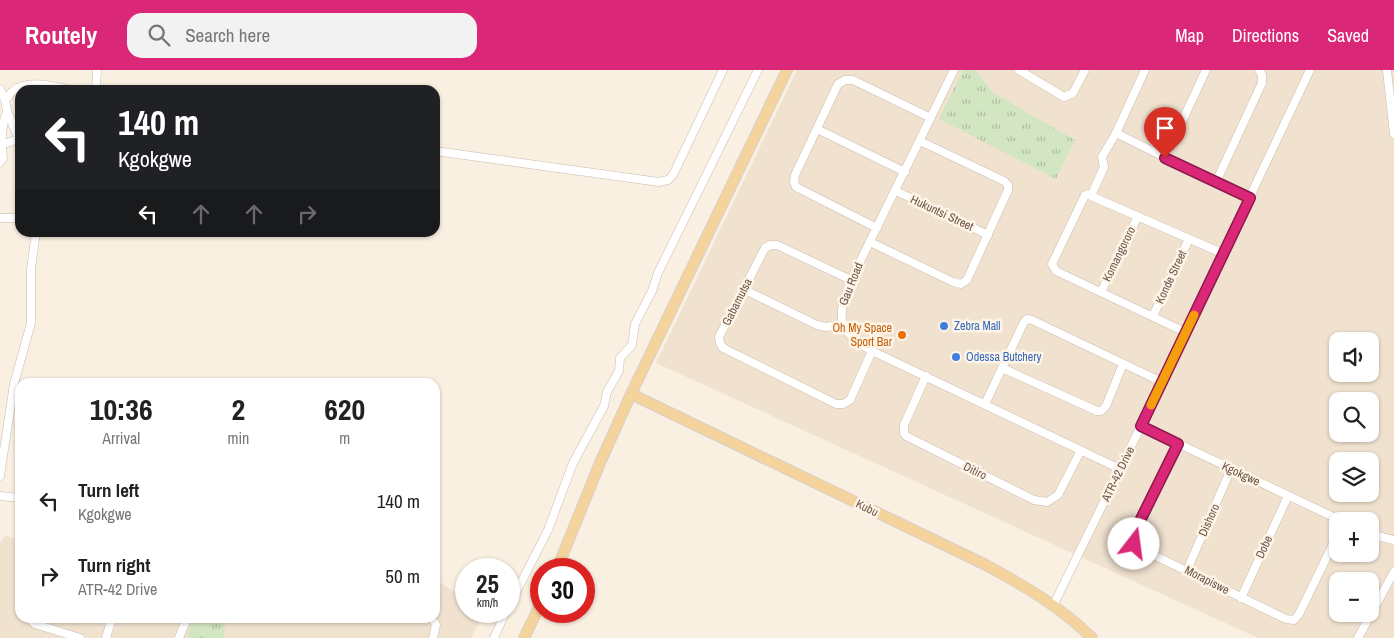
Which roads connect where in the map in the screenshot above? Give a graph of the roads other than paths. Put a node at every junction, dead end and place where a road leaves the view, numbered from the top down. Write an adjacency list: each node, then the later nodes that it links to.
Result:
1 (97, 70): 15 (street)
2 (723, 70): 29 (street)
3 (758, 70): 79 (street)
4 (787, 70): 59 (main road)
5 (954, 70): 21 (street, Gau Road)
6 (1085, 70): 12 (street)
7 (1145, 70): 24 (street)
8 (1206, 70): 30 (street)
9 (1260, 70): 33 (street)
10 (1310, 70): 36 (street, ATR-42 Drive)
11 (1387, 70): 18 (street)
12 (1021, 71)
13 (24, 85): 14 (street)
14 (49, 85)
15 (96, 85)
16 (0, 89): 19 (street)
17 (15, 90): 19 (street)
18 (1392, 90): 25 (street)
19 (5, 100): 20 (street)
20 (7, 111): 23 (street); 28 (street)
21 (931, 118): 22 (street); 27 (street, Gau Road)
22 (817, 129): 32 (street); 40 (street)
23 (15, 130)
24 (1116, 133): 30 (street); 35 (street)
25 (1394, 134)
26 (15, 141): 28 (street)
27 (920, 141): 32 (street, Gau Road); 41 (street)
28 (1, 145): 31 (street)
29 (440, 152)
30 (1165, 158): 33 (street)
31 (0, 162)
32 (905, 172): 34 (street, Gau Road)
33 (1216, 182): 36 (street)
34 (896, 192): 40 (street, Gau Road); 41 (street, Hukuntsi Street)
35 (1091, 196): 37 (street); 48 (street)
36 (1250, 198): 45 (street, ATR-42 Drive)
37 (1138, 216): 43 (street); 48 (street, Komangororo)
38 (0, 218): 39 (street)
39 (15, 218)
40 (877, 228): 44 (street, Gau Road)
41 (988, 235): 44 (street)
42 (35, 237): 56 (street)
43 (1189, 238): 45 (street); 49 (street, Konde Street)
44 (870, 242): 46 (street, Gau Road)
45 (1224, 254): 51 (street, ATR-42 Drive)
46 (851, 280): 47 (street, Gabamutsa); 50 (street, Gau Road)
47 (743, 289): 50 (street); 52 (street, Gabamutsa)
48 (1101, 292): 49 (street)
49 (1153, 316): 51 (street)
50 (843, 324): 52 (street, Gau Road)
51 (1185, 332): 58 (street, ATR-42 Drive)
52 (872, 351): 55 (street, Gau Road)
53 (1123, 364): 54 (street); 54 (street); 58 (street)
54 (1002, 368): 61 (street)
55 (926, 376): 61 (street, Gau Road); 65 (street, Ditiro)
56 (16, 378)
57 (15, 380): 68 (street)
58 (1162, 382): 63 (street, ATR-42 Drive)
59 (631, 394): 60 (main road, Kubu); 62 (main road)
60 (650, 403): 62 (main road); 81 (main road, Kubu)
61 (984, 404): 65 (street, Gau Road)
62 (623, 412): 76 (main road)
63 (1141, 426): 64 (street, Kgokgwe); 66 (street, ATR-42 Drive)
64 (1178, 444): 67 (street, Kgokgwe); 77 (street, Morapiswe)
65 (1081, 450): 66 (street, Gau Road)
66 (1120, 469): 81 (street, ATR-42 Drive)
67 (1231, 470): 70 (street, Kgokgwe); 77 (street, Dishoro)
68 (0, 476)
69 (0, 496): 71 (street)
70 (1288, 496): 72 (street, Kgokgwe); 80 (street, Dobe)
71 (15, 498)
72 (1329, 515)
73 (1379, 536): 74 (street)
74 (1394, 540)
75 (1329, 552): 80 (street, Morapiswe)
76 (561, 558)
77 (1187, 570): 80 (street, Morapiswe)
78 (1394, 572): 95 (street)
79 (520, 585)
80 (1241, 598)
81 (1053, 606): 94 (main road, Kubu)
82 (34, 623): 88 (street)
83 (110, 623): 89 (street)
84 (185, 623): 90 (street)
85 (435, 623): 91 (street)
86 (501, 623): 92 (street)
87 (531, 623): 93 (main road)
88 (80, 638)
89 (106, 638)
90 (179, 638)
91 (433, 638)
92 (494, 638)
93 (524, 638)
94 (1092, 638)
95 (1358, 638)

